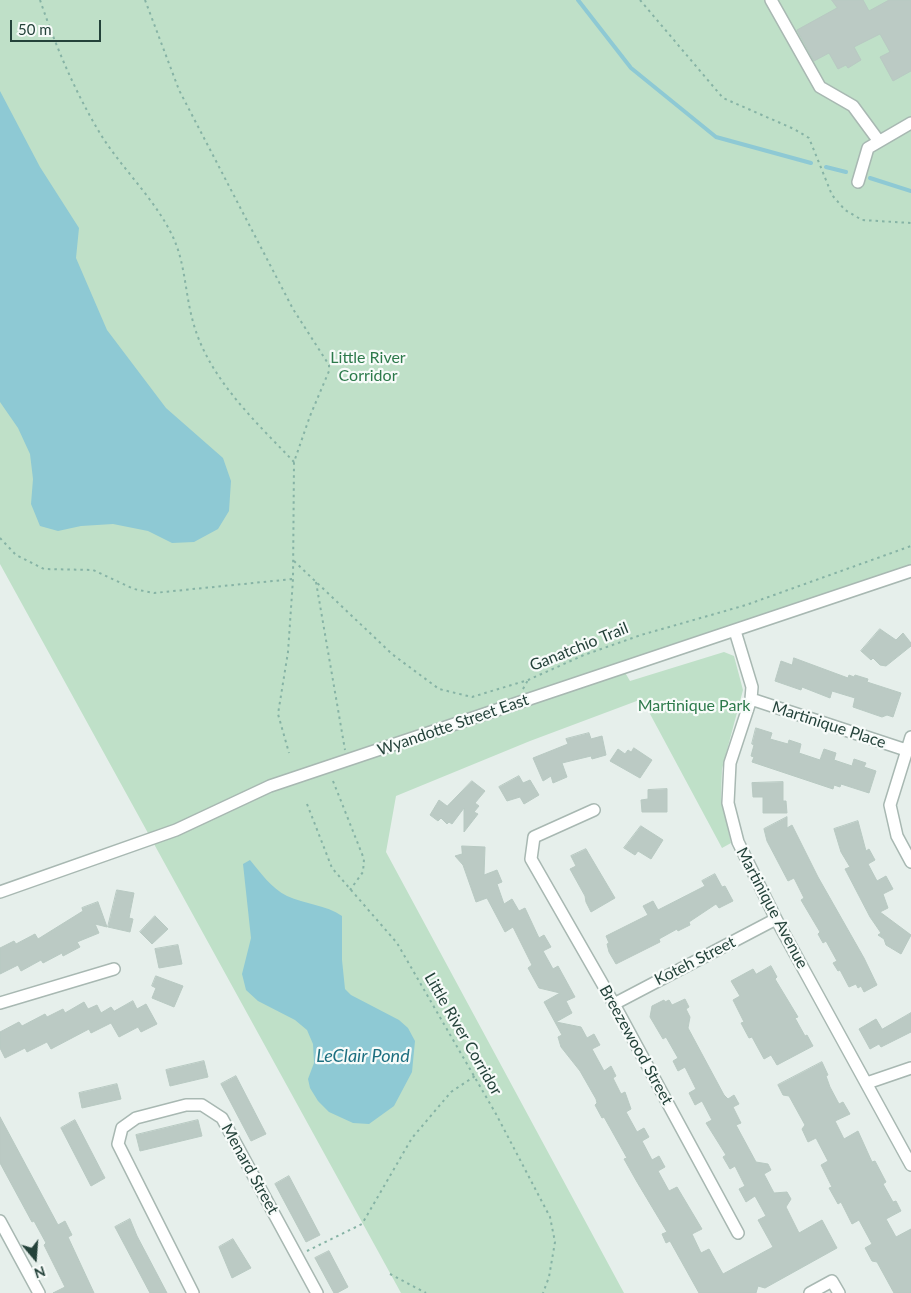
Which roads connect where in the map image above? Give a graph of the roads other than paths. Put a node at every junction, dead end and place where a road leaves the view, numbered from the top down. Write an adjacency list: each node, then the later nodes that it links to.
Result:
1 (771, 0): 3 (street)
2 (911, 123): 3 (street)
3 (878, 140): 4 (street)
4 (858, 182)
5 (911, 571): 6 (street, Wyandotte Street East)
6 (735, 631): 7 (street, Martinique Avenue); 12 (street, Wyandotte Street East)
7 (751, 699): 9 (street, Martinique Place); 13 (street, Martinique Avenue)
8 (911, 737): 9 (street)
9 (906, 750): 11 (street)
10 (594, 810): 16 (street, Breezewood Street)
11 (911, 862)
12 (0, 892)
13 (776, 919): 16 (street, Koteh Street); 18 (street, Martinique Avenue)
14 (114, 969): 15 (street)
15 (0, 1003)
16 (614, 1004): 21 (street, Breezewood Street)
17 (911, 1068): 18 (street)
18 (867, 1083): 19 (street, Martinique Avenue)
19 (911, 1165)
20 (0, 1221): 22 (street)
21 (738, 1233)
22 (39, 1293)
23 (193, 1293): 24 (street, Menard Street)
24 (317, 1293)
25 (810, 1293): 26 (street)
26 (839, 1293)

